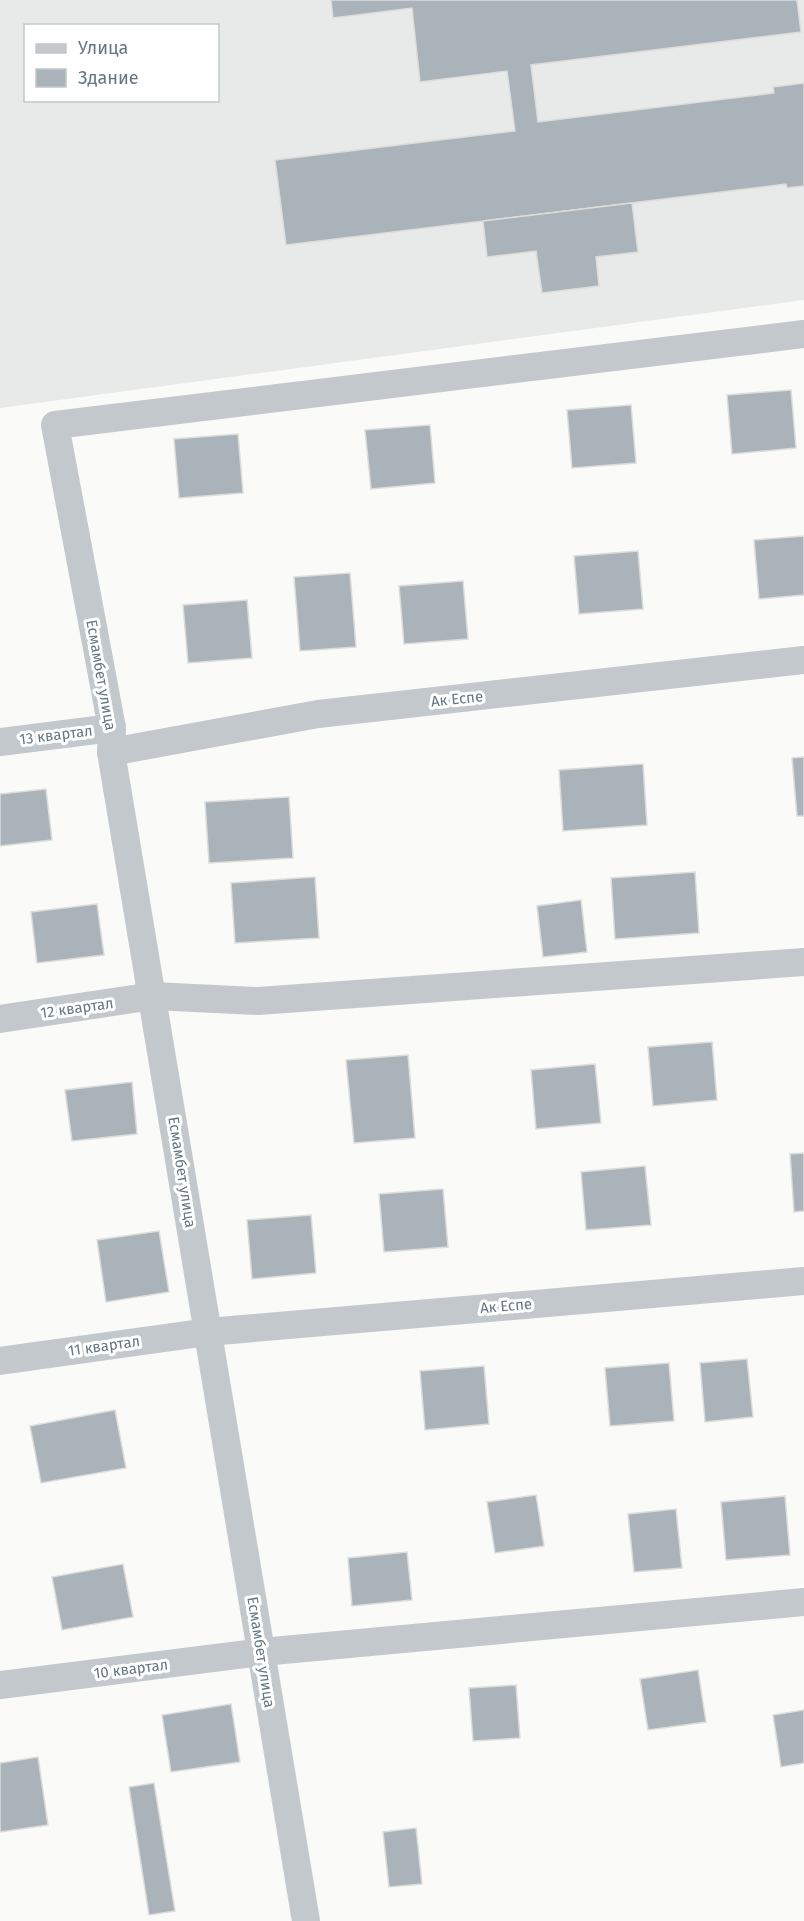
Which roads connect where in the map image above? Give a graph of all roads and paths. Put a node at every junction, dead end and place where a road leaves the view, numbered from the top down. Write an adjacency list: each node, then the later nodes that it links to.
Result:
1 (804, 334): 3 (street, Есмамбет улица)
2 (804, 660): 3 (street, Ак Еспе)
3 (111, 740): 4 (street, 13 квартал); 6 (street, Есмамбет улица)
4 (0, 742)
5 (804, 962): 6 (street)
6 (153, 996): 7 (street, 12 квартал); 9 (street, Есмамбет улица)
7 (0, 1019)
8 (804, 1281): 9 (street, Ак Еспе)
9 (208, 1332): 10 (street, 11 квартал); 12 (street, Есмамбет улица)
10 (0, 1360)
11 (804, 1602): 12 (street)
12 (262, 1652): 13 (street, 10 квартал); 14 (street, Есмамбет улица)
13 (0, 1685)
14 (306, 1921)

